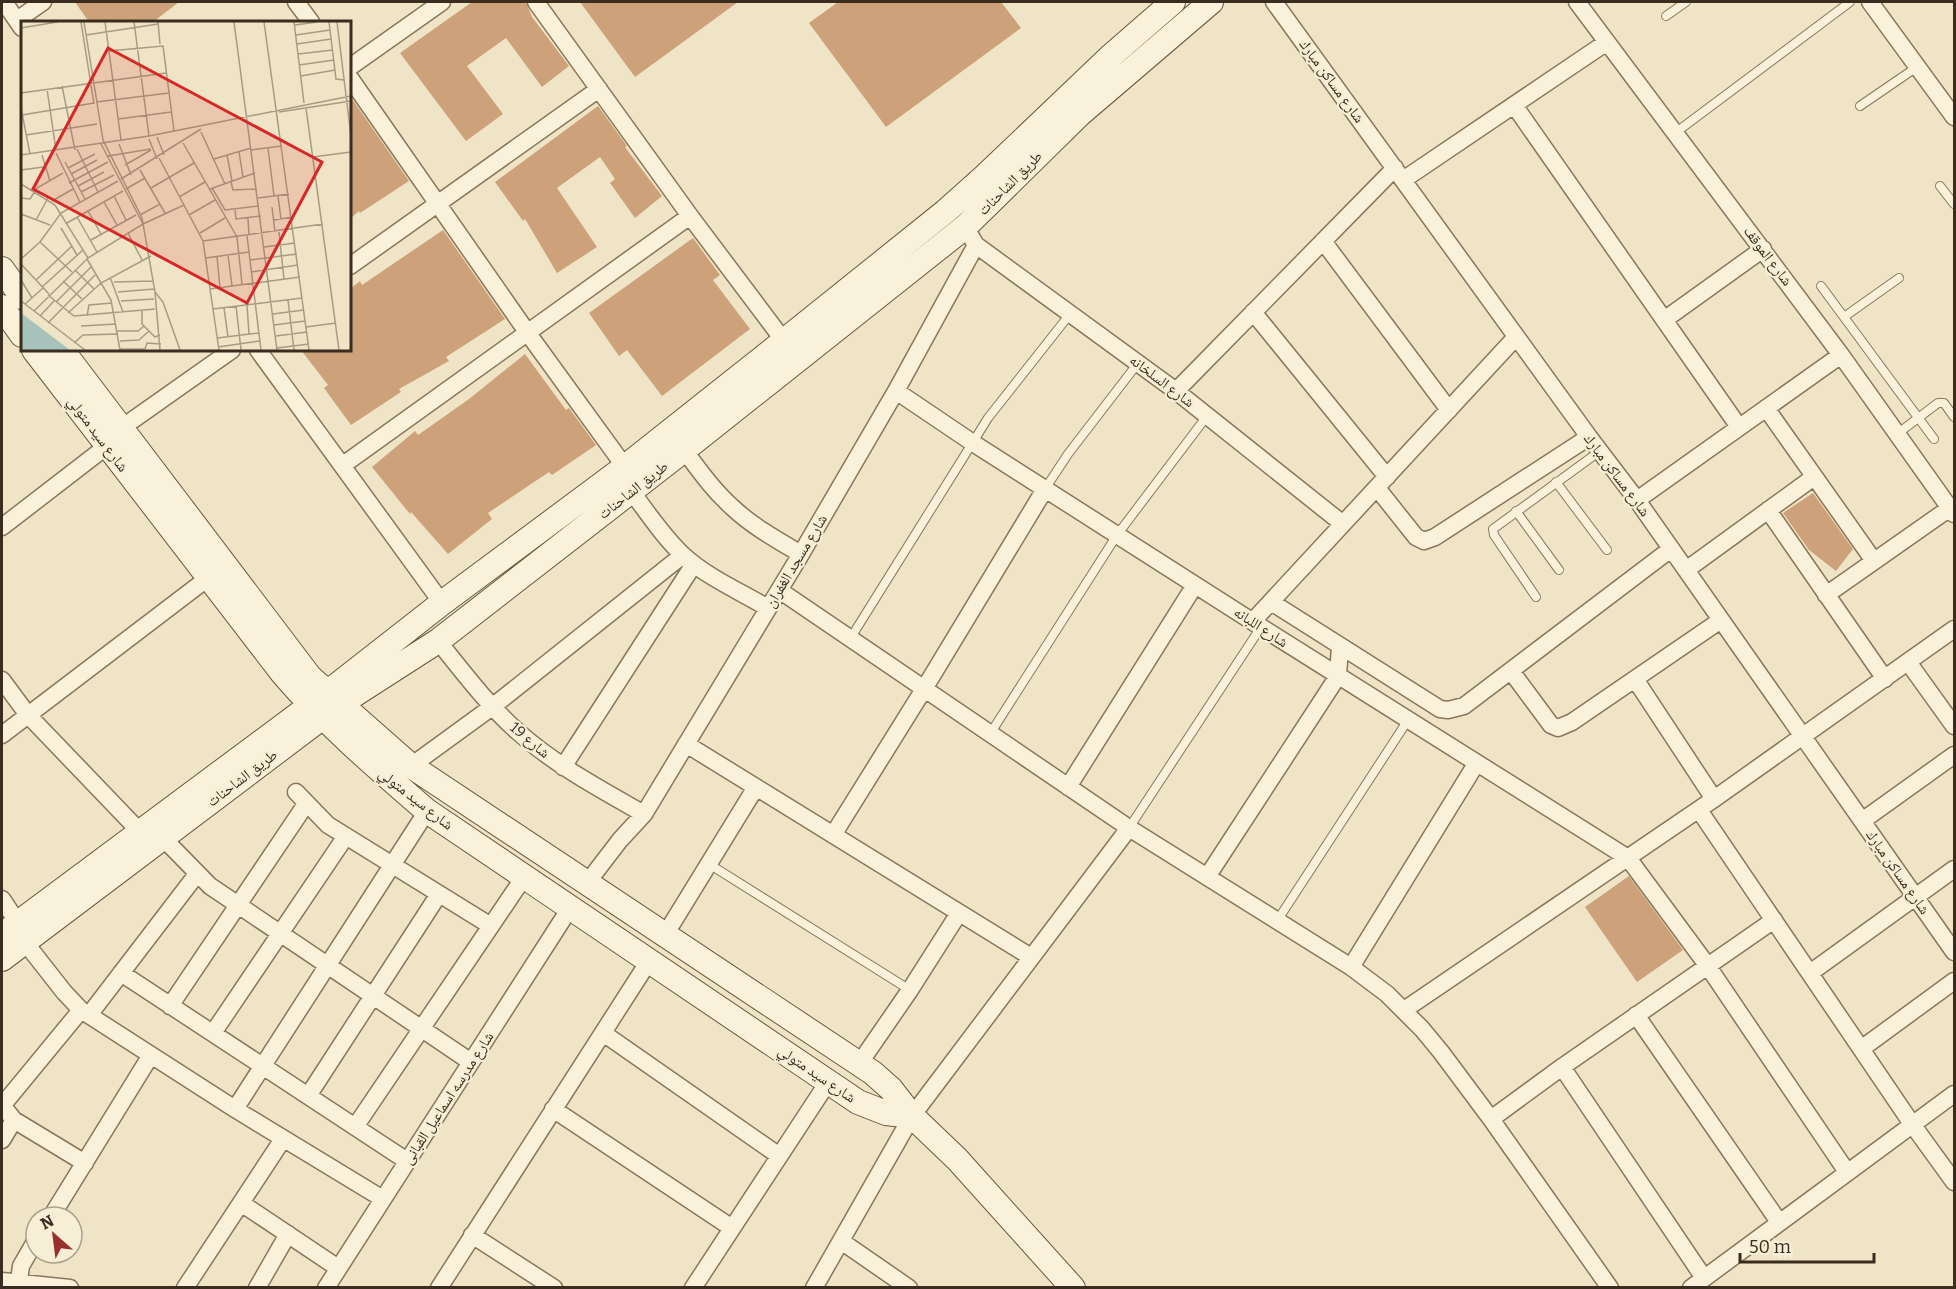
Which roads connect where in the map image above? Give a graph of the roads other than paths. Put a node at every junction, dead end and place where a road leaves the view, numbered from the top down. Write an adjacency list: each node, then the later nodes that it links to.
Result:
1 (4, 2): 16 (street)
2 (43, 2): 14 (street)
3 (296, 2): 15 (street)
4 (442, 2): 18 (street)
5 (536, 2): 21 (street)
6 (1173, 2): 46 (street, طريق الشاحنات)
7 (1211, 2): 31 (street, طريق الشاحنات)
8 (1274, 2): 26 (street, شارع مساكن مبارك)
9 (1576, 2): 17 (street, شارع الموقف)
10 (1686, 2): 13 (lane)
11 (1850, 2): 25 (lane)
12 (1870, 2): 19 (street)
13 (1666, 16)
14 (23, 21)
15 (310, 21)
16 (20, 24)
17 (1607, 42): 22 (street); 25 (street, شارع الموقف)
18 (351, 66)
19 (1917, 67): 23 (lane); 24 (street)
20 (351, 79): 28 (street)
21 (599, 89): 28 (street); 30 (street)
22 (1514, 105): 26 (street); 42 (street)
23 (1860, 105)
24 (1954, 117)
25 (1675, 133): 33 (street, شارع الموقف)
26 (1399, 174): 32 (street); 45 (street, شارع مساكن مبارك)
27 (1940, 186): 29 (lane)
28 (438, 204): 34 (street); 43 (street)
29 (1954, 204)
30 (690, 216): 43 (street); 46 (street)
31 (970, 236): 40 (street, شارع السلخانه); 54 (street, شارع مسجد الغفران); 66 (street, طريق الشاحنات)
32 (1323, 240): 39 (street); 56 (street)
33 (1763, 249): 42 (street); 51 (street, شارع الموقف)
34 (351, 265)
35 (2, 268): 38 (street)
36 (1899, 278): 41 (lane)
37 (1821, 286): 41 (lane)
38 (7, 307): 44 (street)
39 (1253, 312): 53 (street); 71 (street)
40 (1070, 314): 52 (street, شارع السلخانه); 65 (lane)
41 (1844, 317): 59 (lane)
42 (1664, 320): 60 (street)
43 (527, 332): 68 (street); 69 (street)
44 (21, 333)
45 (1516, 337): 56 (street); 63 (street, شارع مساكن مبارك)
46 (784, 341): 69 (street, طريق الشاحنات)
47 (34, 351): 62 (street, شارع سيد متولي)
48 (63, 351): 62 (street, شارع سيد متولي)
49 (231, 351): 62 (street)
50 (259, 351): 68 (street)
51 (1841, 355): 55 (street); 61 (street, شارع الموقف)
52 (1138, 363): 53 (street, شارع السلخانه); 73 (lane)
53 (1176, 391): 57 (street, شارع السلخانه)
54 (896, 392): 65 (street, شارع اللبانه); 84 (street, شارع مسجد الغفران)
55 (1766, 408): 60 (street); 70 (street)
56 (1449, 410): 71 (street)
57 (1207, 416): 79 (street, شارع السلخانه); 81 (lane)
58 (1954, 417): 59 (lane)
59 (1918, 418): 61 (lane); 64 (lane)
60 (1739, 427): 75 (street)
61 (1898, 434): 78 (street, شارع الموقف)
62 (114, 437): 80 (street); 89 (street, شارع سيد متولي); 110 (street, شارع سيد متولي)
63 (1589, 437): 67 (street, شارع مساكن مبارك); 71 (street)
64 (1934, 439)
65 (973, 443): 73 (street, شارع اللبانه); 100 (lane)
66 (684, 450): 74 (street, طريق الشاحنات); 84 (street)
67 (1600, 451): 72 (lane); 75 (street, شارع مساكن مبارك)
68 (343, 465): 95 (street)
69 (625, 467): 95 (street, طريق الشاحنات)
70 (1814, 477): 76 (street); 86 (street)
71 (1382, 482): 79 (street)
72 (1556, 482): 77 (lane); 83 (lane)
73 (1046, 489): 81 (street, شارع اللبانه); 109 (street)
74 (631, 491): 85 (street); 101 (street, طريق الشاحنات)
75 (1637, 500): 82 (street, شارع مساكن مبارك)
76 (1768, 510): 88 (street); 92 (street)
77 (1516, 511): 87 (lane); 93 (lane)
78 (1952, 511): 86 (street)
79 (1343, 524): 94 (street)
80 (2, 527)
81 (1117, 535): 90 (street, شارع اللبانه); 115 (lane)
82 (1671, 549): 88 (street, شارع مساكن مبارك); 104 (street)
83 (1607, 550)
84 (801, 554): 91 (street, شارع مسجد الغفران)
85 (688, 560): 96 (street); 111 (street); 122 (street)
86 (1874, 561): 92 (street)
87 (1559, 570)
88 (1686, 570): 97 (street, شارع مساكن مبارك)
89 (208, 578): 110 (street, شارع سيد متولي); 112 (street)
90 (1195, 585): 98 (street, شارع اللبانه); 124 (street)
91 (779, 590): 96 (street, شارع مسجد الغفران); 100 (street)
92 (1826, 595): 107 (street)
93 (1536, 597)
94 (1271, 602): 98 (street); 102 (street)
95 (442, 603): 110 (street, طريق الشاحنات)
96 (768, 608): 118 (street, شارع مسجد الغفران)
97 (1721, 620): 106 (street); 117 (street, شارع مساكن مبارك)
98 (1257, 624): 105 (street, شارع اللبانه); 130 (lane)
99 (1954, 629): 103 (street)
100 (850, 639): 109 (street)
101 (438, 641): 110 (street, طريق الشاحنات); 111 (street, شارع 19)
102 (1340, 646): 104 (street); 105 (street)
103 (1908, 662): 107 (street); 114 (street)
104 (1511, 671): 106 (street)
105 (1338, 676): 113 (street, شارع اللبانه); 140 (street)
106 (1635, 679): 125 (street)
107 (1885, 679): 117 (street)
108 (2, 680): 112 (street)
109 (924, 689): 115 (street); 131 (street)
110 (325, 705): 121 (street, شارع سيد متولي); 127 (street, شارع سيد متولي); 133 (street, طريق الشاحنات)
111 (492, 706): 121 (street); 122 (street, شارع 19)
112 (28, 714): 116 (street); 133 (street)
113 (1408, 720): 120 (street, شارع اللبانه); 149 (lane)
114 (1954, 726)
115 (990, 734): 124 (street)
116 (2, 735)
117 (1803, 738): 125 (street); 129 (street, شارع مساكن مبارك)
118 (686, 744): 123 (street); 128 (street, شارع مسجد الغفران)
119 (1954, 755): 129 (street)
120 (1476, 764): 134 (street, شارع اللبانه); 160 (street)
121 (411, 766): 141 (street, شارع سيد متولي)
122 (563, 767): 128 (street, شارع 19)
123 (756, 787): 131 (street); 135 (street)
124 (1068, 787): 130 (street)
125 (1714, 799): 126 (street)
126 (1700, 810): 134 (street); 148 (street)
127 (427, 812): 136 (street); 139 (street, شارع سيد متولي)
128 (644, 814): 141 (street, شارع مسجد الغفران)
129 (1862, 821): 143 (street, شارع مساكن مبارك)
130 (1129, 828): 140 (street); 155 (street)
131 (833, 835): 147 (street)
132 (346, 836): 136 (street); 145 (street); 152 (street)
133 (151, 838): 138 (street); 151 (street, طريق الشاحنات)
134 (1628, 858): 159 (street); 167 (street)
135 (709, 864): 153 (street); 164 (lane)
136 (394, 866): 142 (street); 158 (street)
137 (1954, 869): 143 (street)
138 (197, 874): 145 (street); 161 (street)
139 (524, 877): 146 (street, شارع سيد متولي); 150 (street)
140 (1207, 877): 149 (street)
141 (587, 883): 153 (street, شارع سيد متولي)
142 (439, 894): 150 (street); 165 (street)
143 (1915, 897): 154 (street, شارع مساكن مبارك); 162 (street)
144 (2, 899): 151 (street)
145 (238, 905): 152 (street); 166 (street)
146 (570, 908): 157 (street, شارع سيد متولي); 175 (street, شارع مدرسه اسماعيل القبانى)
147 (959, 913): 155 (street); 164 (street)
148 (1774, 920): 159 (street); 162 (street)
149 (1277, 921): 160 (street)
150 (491, 926): 170 (street)
151 (14, 933): 156 (street, طريق الشاحنات); 168 (street)
152 (280, 934): 158 (street); 171 (street)
153 (665, 935): 176 (street, شارع سيد متولي)
154 (1954, 952)
155 (1032, 957): 185 (street)
156 (2, 958)
157 (649, 961): 172 (street); 179 (street, شارع سيد متولي)
158 (327, 965): 165 (street); 177 (street)
159 (1707, 965): 169 (street); 195 (street)
160 (1351, 967): 167 (street)
161 (121, 973): 166 (street); 168 (street)
162 (1810, 973): 173 (street)
163 (1954, 981): 173 (street)
164 (910, 990): 176 (street)
165 (373, 996): 170 (street); 181 (street)
166 (170, 1006): 171 (street)
167 (1404, 1010): 186 (street)
168 (85, 1012): 174 (street); 182 (street)
169 (1636, 1015): 178 (street); 200 (street)
170 (421, 1029): 175 (street); 189 (street)
171 (213, 1033): 177 (street)
172 (603, 1033): 184 (street); 192 (street)
173 (1861, 1049): 188 (street)
174 (151, 1055): 183 (street); 194 (street)
175 (471, 1062): 193 (street, شارع مدرسه اسماعيل القبانى)
176 (859, 1064): 185 (street, شارع سيد متولي)
177 (263, 1066): 181 (street); 183 (street)
178 (1562, 1067): 186 (street); 207 (street)
179 (828, 1082): 185 (street, شارع سيد متولي); 192 (street)
180 (1954, 1094): 188 (street)
181 (308, 1096): 189 (street)
182 (2, 1106): 187 (street)
183 (235, 1109): 190 (street)
184 (553, 1109): 201 (street); 203 (street)
185 (912, 1116): 204 (street); 218 (street, شارع سيد متولي)
186 (1491, 1119): 219 (street)
187 (14, 1120): 191 (street); 194 (street)
188 (1912, 1124): 195 (street); 196 (street)
189 (355, 1127): 193 (street)
190 (284, 1139): 197 (street); 198 (street)
191 (2, 1140)
192 (778, 1155): 201 (street)
193 (407, 1161): 197 (street, شارع مدرسه اسماعيل القبانى)
194 (85, 1163): 199 (street)
195 (1847, 1172): 200 (street)
196 (1954, 1182)
197 (383, 1199): 206 (street, شارع مدرسه اسماعيل القبانى)
198 (241, 1203): 202 (street); 210 (street)
199 (59, 1205)
200 (1779, 1222): 207 (street)
201 (732, 1228): 215 (street)
202 (288, 1234): 206 (street); 211 (street)
203 (472, 1235): 213 (street); 214 (street)
204 (841, 1241): 216 (street); 217 (street)
205 (24, 1261): 208 (street)
206 (338, 1268): 212 (street, شارع مدرسه اسماعيل القبانى)
207 (1697, 1283)
208 (12, 1284): 209 (street)
209 (70, 1287)
210 (185, 1287)
211 (256, 1287)
212 (326, 1287)
213 (439, 1287)
214 (554, 1287)
215 (693, 1287)
216 (814, 1287)
217 (909, 1287)
218 (1073, 1287)
219 (1610, 1287)

